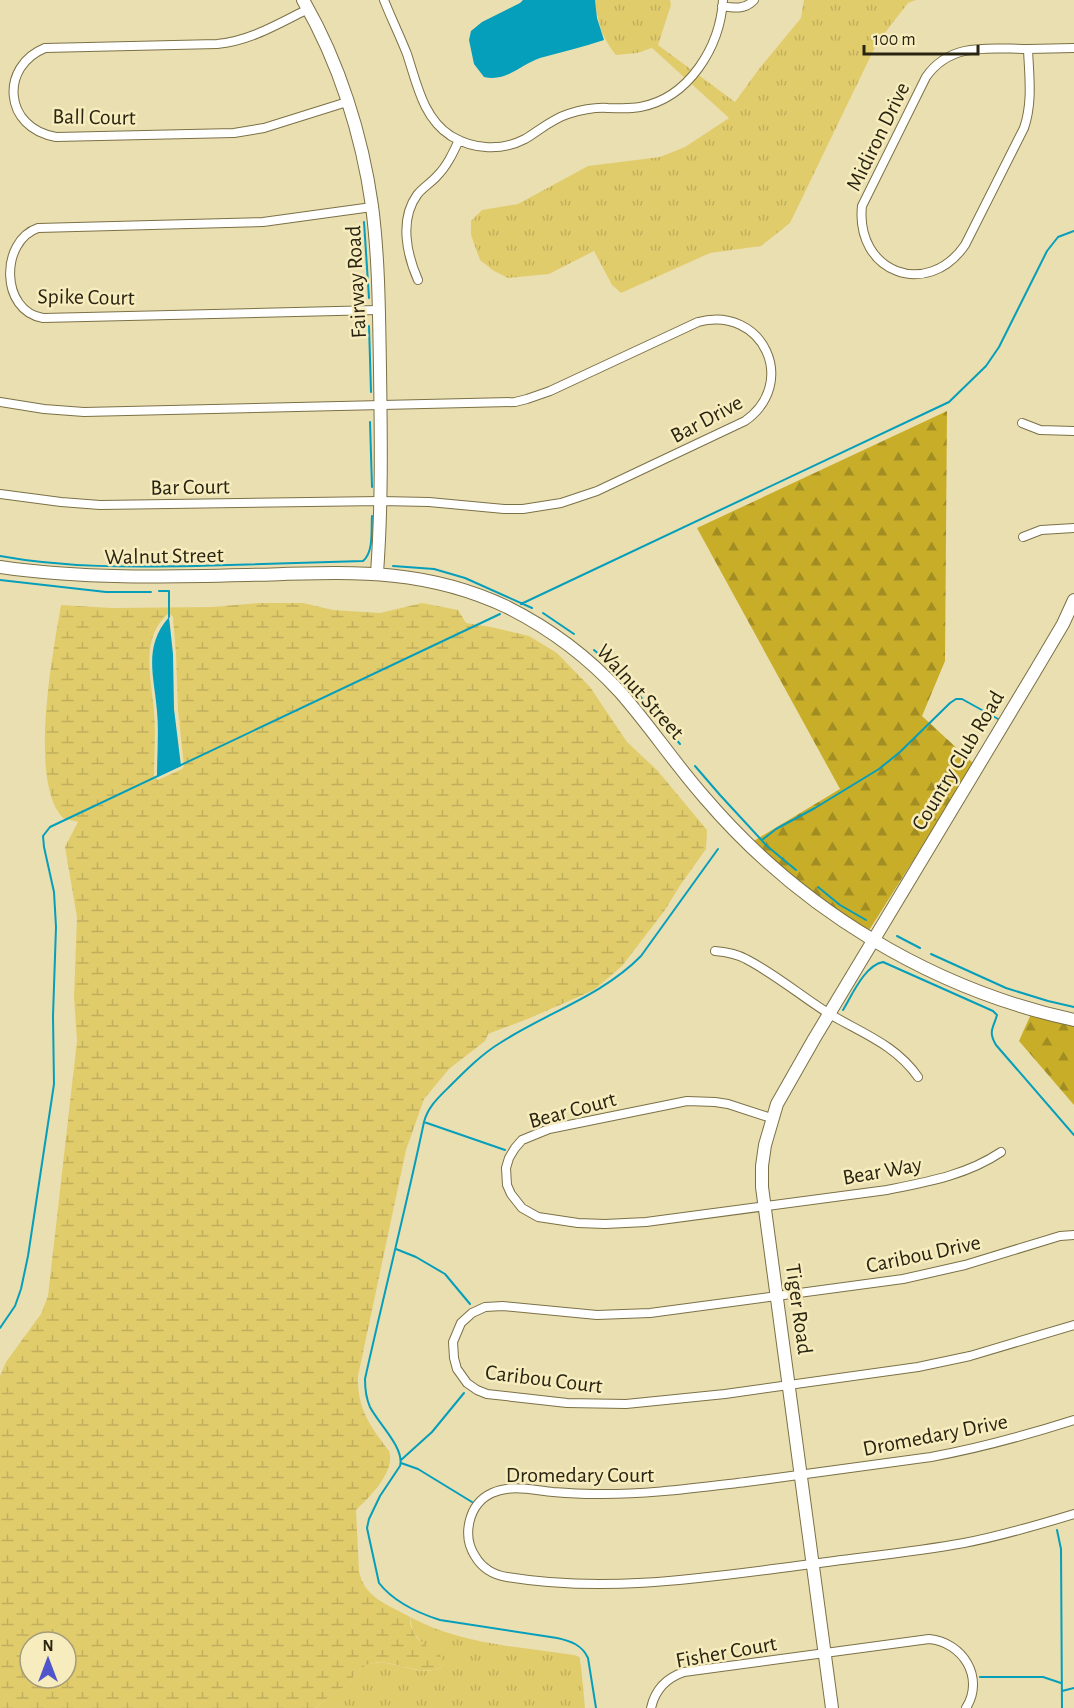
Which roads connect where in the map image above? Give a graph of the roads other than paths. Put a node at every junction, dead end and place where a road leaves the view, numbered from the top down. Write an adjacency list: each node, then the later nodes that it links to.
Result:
1 (384, 0): 8 (street)
2 (754, 0): 3 (street)
3 (723, 3): 8 (street)
4 (305, 4): 7 (street, Fairway Road); 7 (street, Ball Court)
5 (1074, 48): 6 (street, Midiron Drive)
6 (1028, 49): 6 (street, Midiron Drive)
7 (347, 102): 9 (street, Fairway Road)
8 (459, 140): 11 (street)
9 (372, 207): 10 (street); 13 (street, Fairway Road)
10 (2, 261)
11 (418, 280)
12 (2, 283): 13 (street, Spike Court)
13 (378, 310): 15 (street, Fairway Road)
14 (0, 402): 15 (street)
15 (380, 405): 19 (street, Fairway Road); 19 (street, Bar Drive)
16 (1022, 423): 17 (street)
17 (1074, 431)
18 (0, 494): 19 (street, Bar Court)
19 (381, 501): 23 (street, Fairway Road)
20 (1074, 528): 21 (street)
21 (1023, 537)
22 (0, 567): 23 (street, Walnut Street)
23 (377, 573): 25 (street, Walnut Street)
24 (1072, 608): 25 (street, Country Club Road)
25 (873, 940): 27 (street, Tiger Road); 28 (street, Walnut Street)
26 (715, 951): 27 (street)
27 (829, 1013): 29 (street); 30 (street, Tiger Road)
28 (1074, 1020)
29 (918, 1077)
30 (771, 1118): 32 (street, Tiger Road); 32 (street, Bear Court)
31 (1001, 1152): 32 (street, Bear Way)
32 (765, 1207): 34 (street, Tiger Road)
33 (1074, 1235): 34 (street, Caribou Drive)
34 (777, 1296): 36 (street, Tiger Road); 36 (street, Caribou Court)
35 (1074, 1325): 36 (street)
36 (789, 1384): 38 (street, Tiger Road)
37 (1074, 1420): 38 (street, Dromedary Drive)
38 (801, 1475): 40 (street, Tiger Road); 40 (street, Dromedary Court)
39 (1074, 1514): 40 (street)
40 (813, 1563): 41 (street, Tiger Road)
41 (825, 1653): 42 (street, Fisher Court); 43 (street, Tiger Road); 44 (street, Fisher Court)
42 (651, 1708)
43 (832, 1708)
44 (966, 1708)

